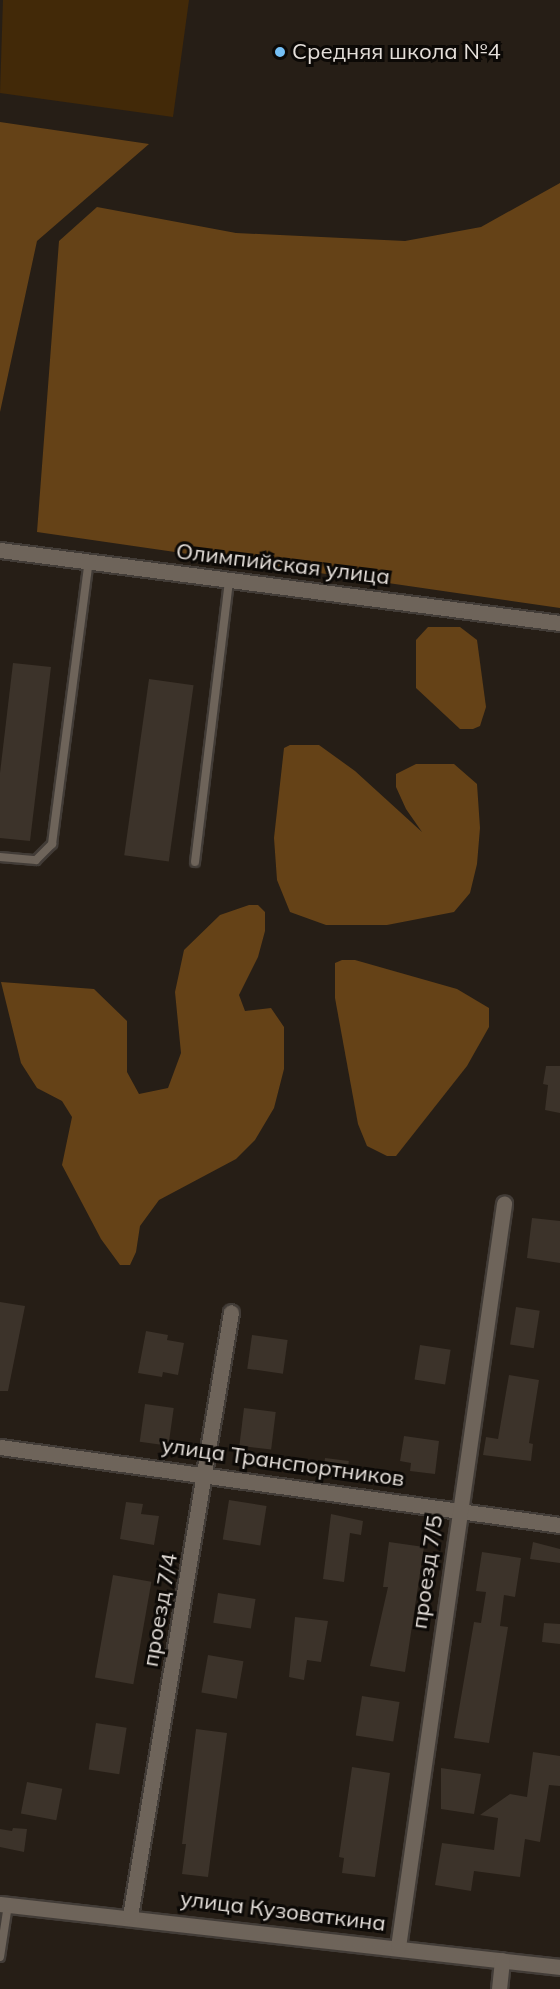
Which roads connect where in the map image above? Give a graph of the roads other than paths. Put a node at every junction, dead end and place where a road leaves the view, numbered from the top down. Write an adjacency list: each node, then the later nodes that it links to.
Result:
1 (0, 550): 2 (street, Олимпийская улица)
2 (89, 561): 3 (street, Олимпийская улица); 5 (lane)
3 (229, 580): 4 (street, Олимпийская улица); 6 (lane)
4 (560, 623)
5 (0, 858)
6 (195, 862)
7 (504, 1204): 11 (street, проезд 7/5)
8 (231, 1312): 10 (street, проезд 7/4)
9 (0, 1447): 10 (street, улица Транспортников)
10 (206, 1473): 11 (street, улица Транспортников); 14 (street, проезд 7/4)
11 (459, 1510): 12 (street, улица Транспортников); 15 (street, проезд 7/5)
12 (560, 1525)
13 (4, 1904): 14 (street, улица Кузоваткина); 16 (lane)
14 (130, 1916): 15 (street, улица Кузоваткина)
15 (398, 1947): 17 (street, улица Кузоваткина)
16 (0, 1957)
17 (502, 1960): 18 (street, улица Кузоваткина); 19 (street)
18 (560, 1967)
19 (499, 1989)

